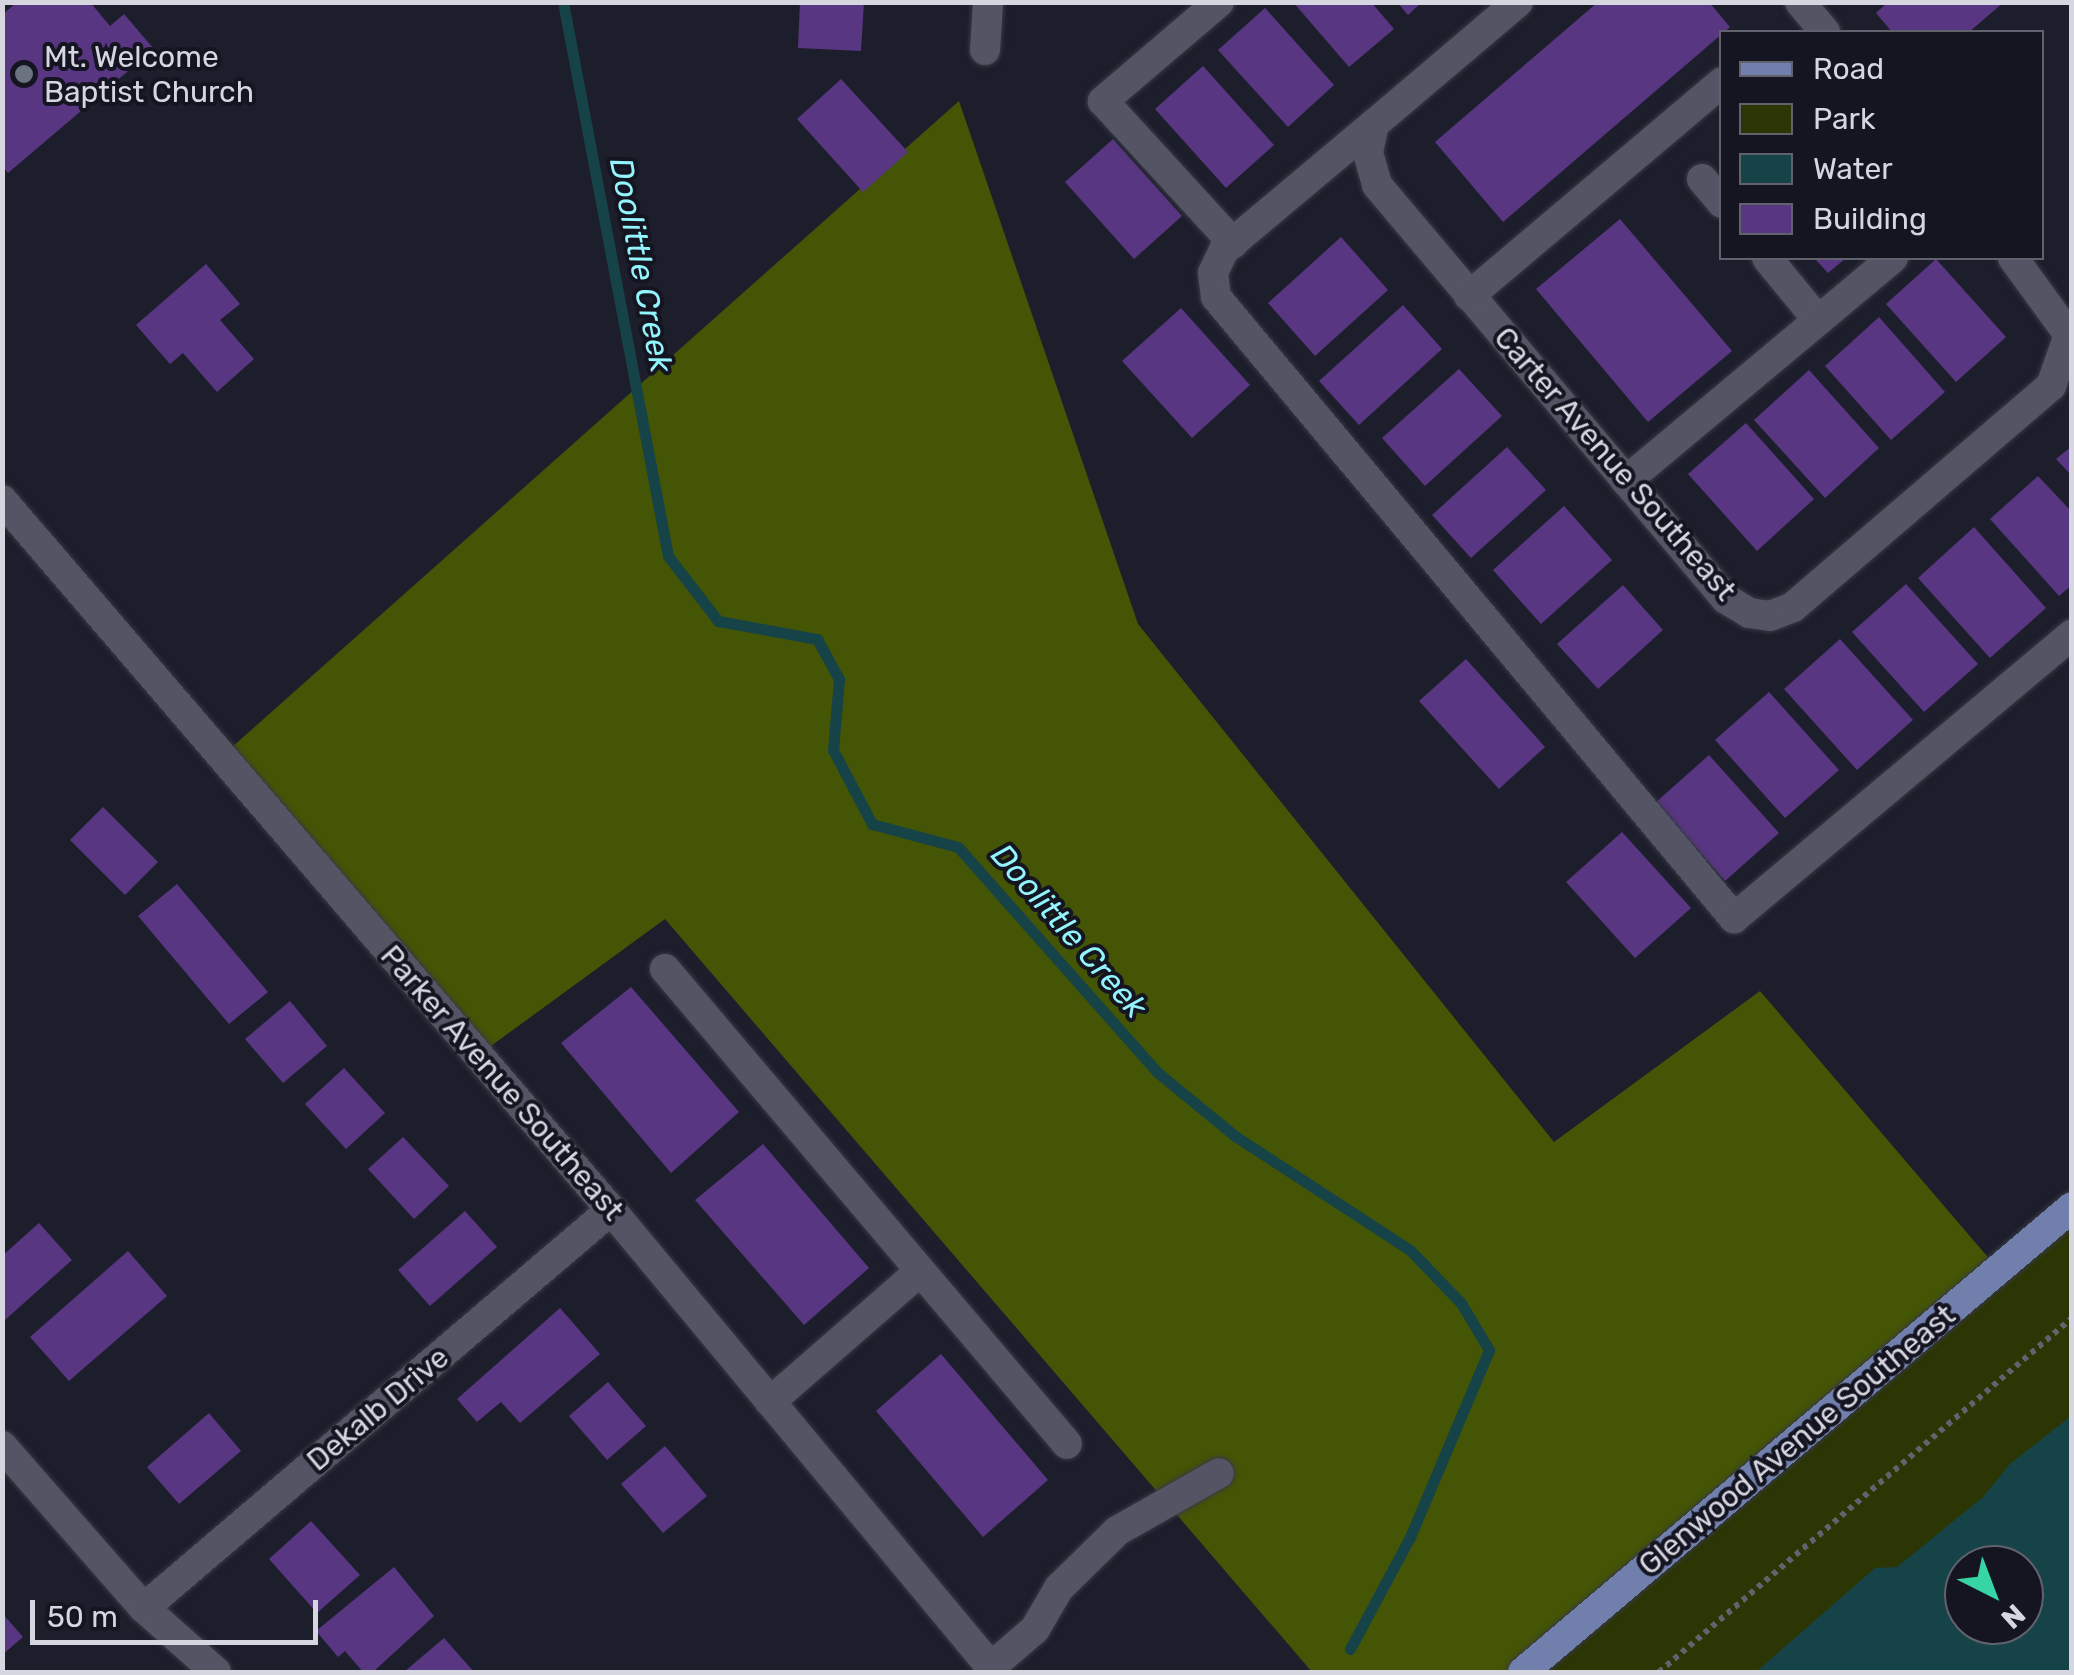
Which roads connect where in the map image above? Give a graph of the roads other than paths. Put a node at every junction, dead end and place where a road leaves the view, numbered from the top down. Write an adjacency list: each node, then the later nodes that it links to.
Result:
1 (988, 2): 6 (street)
2 (1219, 2): 11 (street)
3 (1518, 2): 8 (street)
4 (1800, 2): 5 (street)
5 (1823, 30)
6 (985, 50)
7 (1719, 85): 15 (street)
8 (1374, 124): 11 (street); 15 (street, Carter Avenue Southeast)
9 (1702, 179): 10 (street)
10 (1719, 199)
11 (1233, 242): 20 (street)
12 (1768, 260): 16 (street)
13 (1891, 260): 16 (street)
14 (2014, 260): 17 (street, Carter Avenue Southeast)
15 (1469, 296): 18 (street, Carter Avenue Southeast)
16 (1818, 320): 18 (street)
17 (2070, 336): 18 (street, Carter Avenue Southeast)
18 (1626, 481)
19 (2, 500): 23 (street, Parker Avenue Southeast)
20 (2072, 634)
21 (665, 969): 24 (street)
22 (2072, 1207): 32 (main road, Glenwood Avenue Southeast)
23 (612, 1210): 25 (street, Parker Avenue Southeast); 29 (street, Dekalb Drive)
24 (919, 1272): 25 (street); 26 (street)
25 (770, 1402): 30 (street, Parker Avenue Southeast)
26 (1067, 1444)
27 (2, 1446): 29 (street)
28 (1219, 1473): 30 (street)
29 (144, 1608): 31 (street)
30 (993, 1670)
31 (216, 1672)
32 (1523, 1672)

